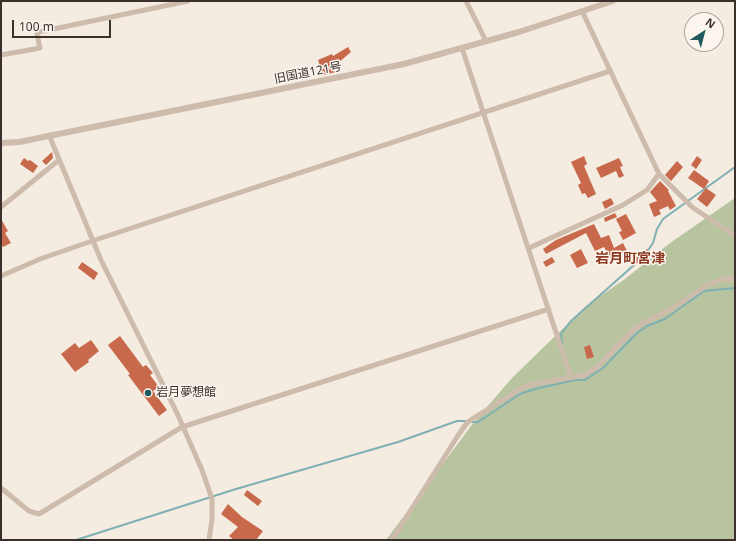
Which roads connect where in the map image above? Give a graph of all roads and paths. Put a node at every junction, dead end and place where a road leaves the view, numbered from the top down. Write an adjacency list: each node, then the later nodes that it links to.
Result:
1 (188, 1): 7 (street)
2 (466, 1): 5 (street)
3 (613, 1): 4 (street, 旧国道121号)
4 (582, 11): 5 (street, 旧国道121号); 8 (street)
5 (486, 41): 6 (street, 旧国道121号)
6 (462, 48): 9 (street); 10 (street, 旧国道121号)
7 (1, 55)
8 (610, 71): 9 (street); 13 (street)
9 (483, 111): 16 (street); 17 (street)
10 (49, 136): 11 (street, 旧国道121号); 12 (street)
11 (1, 142)
12 (59, 160): 14 (street); 16 (street)
13 (659, 174): 15 (street); 17 (street)
14 (1, 207)
15 (735, 236)
16 (92, 241): 18 (street); 22 (street)
17 (529, 248): 20 (street)
18 (1, 276)
19 (735, 279): 21 (street)
20 (548, 309): 21 (street); 22 (street)
21 (571, 378): 25 (street)
22 (182, 427): 23 (street); 24 (street)
23 (1, 488)
24 (209, 540)
25 (392, 540)

